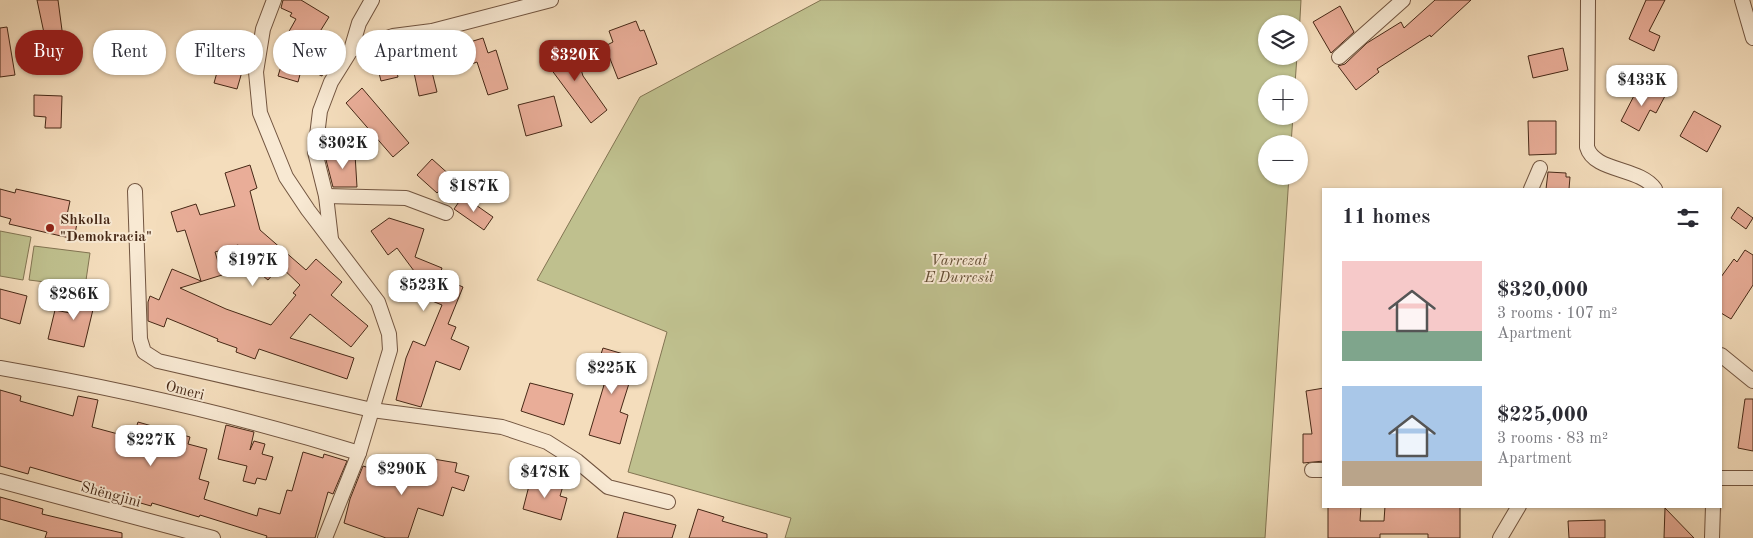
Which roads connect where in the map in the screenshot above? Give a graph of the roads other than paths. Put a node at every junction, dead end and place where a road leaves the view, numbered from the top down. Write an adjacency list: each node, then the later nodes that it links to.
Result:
1 (274, 0): 16 (street)
2 (372, 0): 8 (street)
3 (551, 0): 8 (street)
4 (1403, 0): 9 (street)
5 (1588, 0): 12 (street)
6 (1742, 0): 7 (street)
7 (1753, 38)
8 (351, 50): 14 (street)
9 (1339, 57)
10 (1540, 168): 11 (street)
11 (1531, 188)
12 (1654, 188)
13 (135, 192): 20 (street)
14 (326, 196): 15 (street); 16 (street)
15 (446, 213)
16 (331, 240): 20 (street)
17 (1722, 355): 19 (street)
18 (0, 368): 21 (street, Omeri)
19 (1753, 381)
20 (372, 410): 21 (street); 25 (street)
21 (360, 454): 29 (street)
22 (1722, 478): 23 (street)
23 (1753, 478)
24 (0, 481): 28 (street, Shëngjini)
25 (668, 502)
26 (1518, 508): 30 (street)
27 (1713, 508): 31 (street)
28 (212, 538)
29 (325, 538)
30 (1500, 538)
31 (1712, 538)

